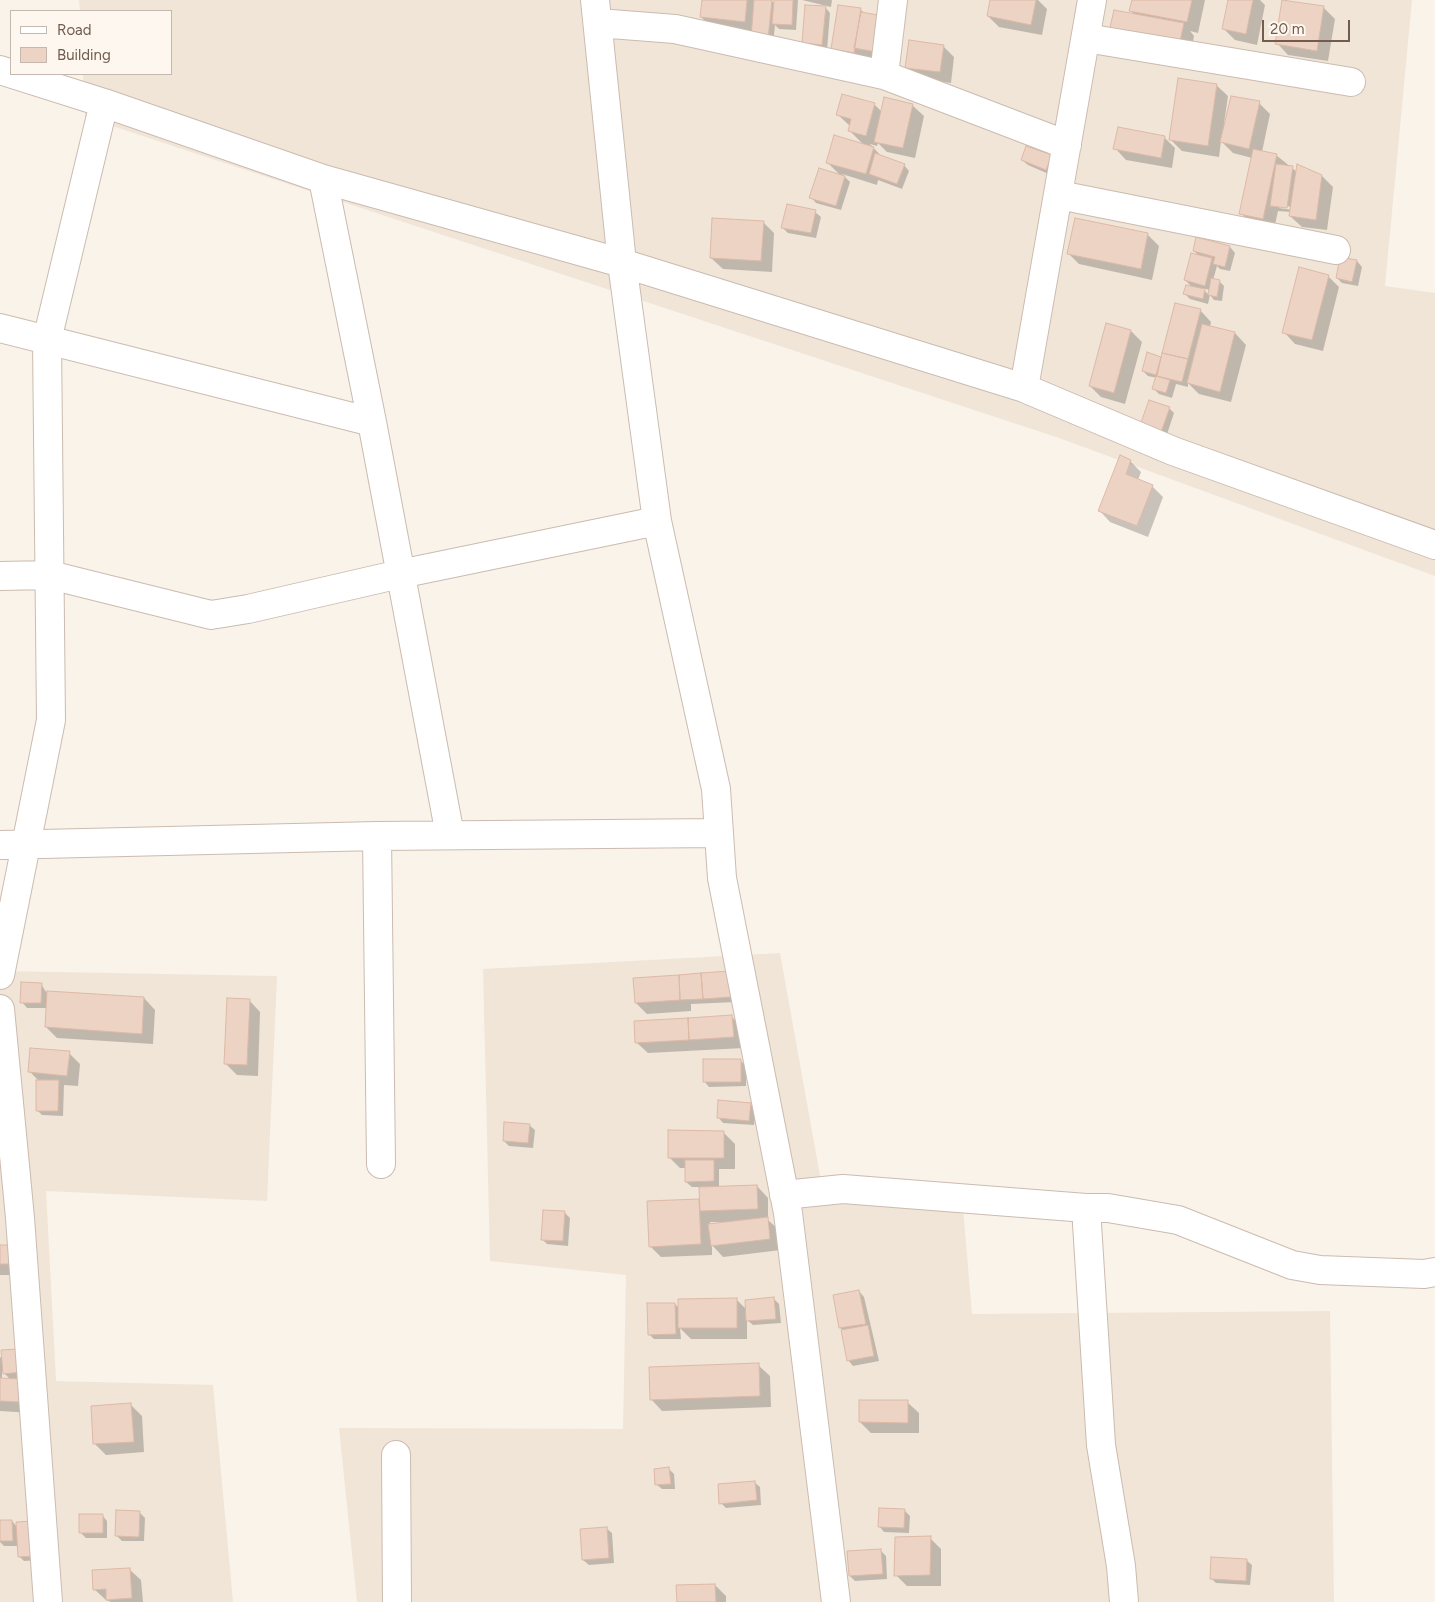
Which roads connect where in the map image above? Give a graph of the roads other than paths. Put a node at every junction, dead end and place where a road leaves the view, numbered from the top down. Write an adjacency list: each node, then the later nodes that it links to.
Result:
1 (893, 0): 6 (street)
2 (1092, 0): 4 (street)
3 (596, 12): 6 (street); 13 (street)
4 (1086, 38): 7 (street); 9 (street)
5 (16, 75): 8 (street)
6 (884, 75): 9 (street)
7 (1351, 82)
8 (104, 103): 10 (street); 15 (street)
9 (1067, 145): 11 (street)
10 (323, 179): 13 (street); 17 (street)
11 (1059, 195): 12 (street); 16 (street)
12 (1336, 250)
13 (622, 263): 16 (street); 18 (street)
14 (0, 328): 15 (street)
15 (47, 340): 17 (street); 21 (street)
16 (1024, 388): 19 (street)
17 (372, 422): 20 (street)
18 (657, 521): 20 (street); 23 (street)
19 (1435, 545)
20 (400, 574): 21 (street); 24 (street)
21 (50, 575): 22 (street); 26 (street)
22 (0, 576)
23 (719, 833): 24 (street); 30 (street)
24 (450, 835): 25 (street)
25 (378, 836): 26 (street); 29 (street)
26 (13, 845): 27 (street)
27 (0, 975)
28 (0, 1009): 34 (street)
29 (381, 1164)
30 (784, 1195): 31 (street); 36 (street)
31 (1086, 1208): 32 (street); 37 (street)
32 (1435, 1272)
33 (396, 1455): 35 (street)
34 (48, 1602)
35 (397, 1602)
36 (836, 1602)
37 (1124, 1602)

